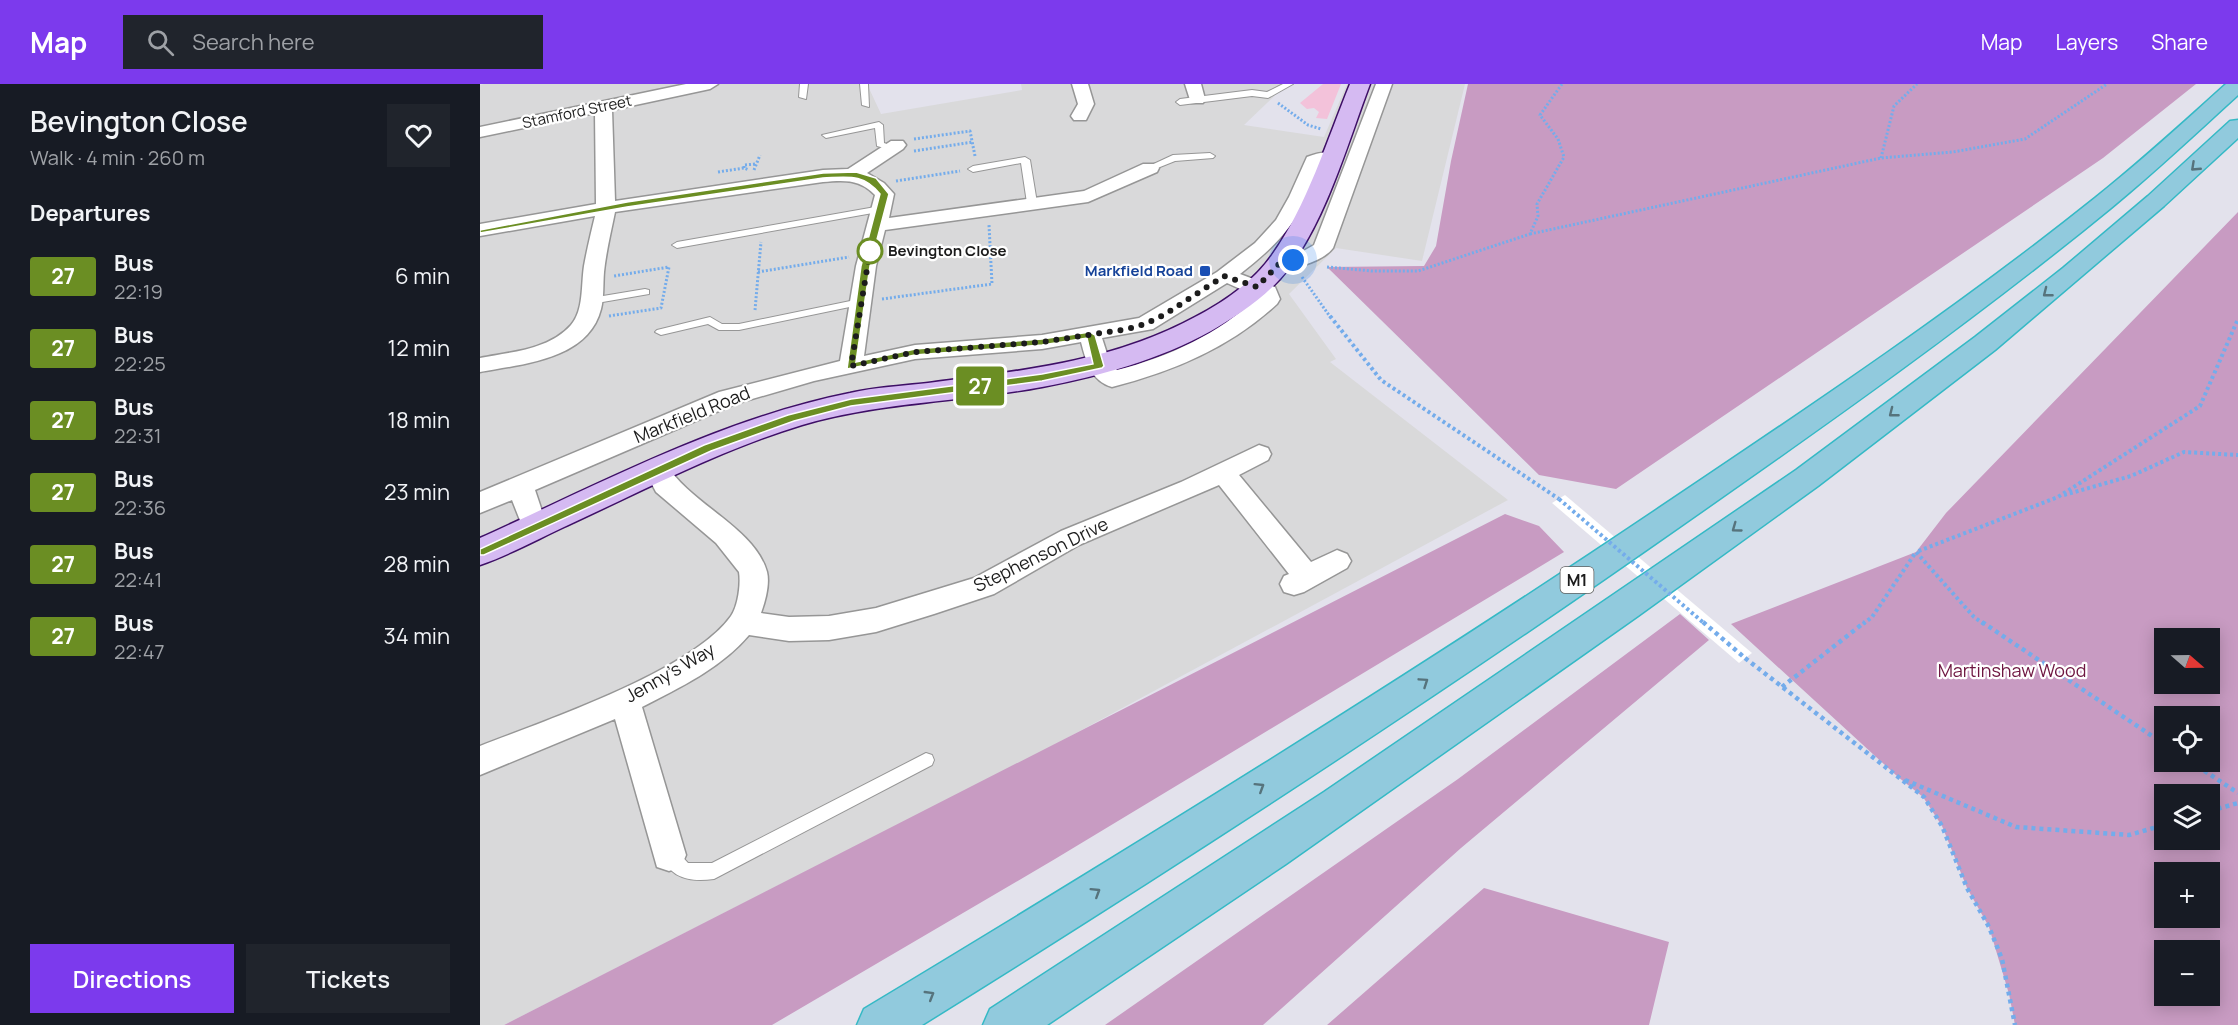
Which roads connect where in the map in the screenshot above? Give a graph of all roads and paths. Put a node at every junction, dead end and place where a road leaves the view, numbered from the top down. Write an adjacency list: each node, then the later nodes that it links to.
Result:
1 (710, 84): 16 (street, Stamford Street)
2 (804, 84): 14 (lane)
3 (864, 84): 15 (lane)
4 (1080, 84): 17 (street)
5 (1289, 84): 13 (lane)
6 (1360, 84): 19 (street, Markfield Road)
7 (1384, 84): 44 (street)
8 (1562, 84): 41 (path)
9 (1917, 84): 27 (path)
10 (2107, 84): 27 (path)
11 (2238, 84): 83 (highway, M1, one-way to 11)
12 (1190, 95): 13 (lane)
13 (1268, 95): 19 (path)
14 (803, 97)
15 (866, 105)
16 (603, 107): 20 (street, Stamford Street); 36 (street)
17 (1080, 116)
18 (2238, 126): 84 (highway, one-way to 84)
19 (1341, 131): 26 (street, Markfield Road)
20 (480, 132)
21 (826, 135): 23 (lane)
22 (973, 142): 23 (path); 23 (path); 32 (path)
23 (895, 147): 33 (street)
24 (760, 155): 28 (path)
25 (1210, 156): 30 (lane)
26 (1330, 158): 44 (street, Markfield Road); 47 (street, Markfield Road)
27 (1881, 158): 41 (path)
28 (756, 164): 29 (path); 31 (path)
29 (744, 168)
30 (1150, 168): 35 (street)
31 (753, 170)
32 (969, 170): 34 (path); 35 (lane)
33 (853, 174): 34 (street); 36 (street)
34 (876, 184): 38 (street)
35 (1032, 203): 37 (street)
36 (606, 208): 39 (street); 50 (street)
37 (988, 209): 38 (street); 51 (path)
38 (879, 217): 40 (lane); 43 (street)
39 (480, 230)
40 (762, 230): 42 (lane); 46 (path)
41 (1530, 234): 45 (path)
42 (677, 244)
43 (869, 254): 46 (path); 51 (street)
44 (1279, 264): 48 (street, Markfield Road); 71 (path, bridge)
45 (1319, 266)
46 (758, 272): 53 (path)
47 (1224, 276): 48 (street); 55 (street, Markfield Road)
48 (1257, 287): 58 (street, Markfield Road)
49 (645, 291): 50 (lane)
50 (591, 301): 56 (street)
51 (860, 302): 53 (lane); 57 (street)
52 (2238, 319): 64 (path)
53 (754, 324): 54 (lane)
54 (661, 332)
55 (1090, 335): 57 (street, Markfield Road); 58 (street)
56 (480, 365)
57 (851, 366): 63 (street, Markfield Road)
58 (1099, 366): 61 (street, Markfield Road)
59 (1259, 454): 62 (street, Stephenson Drive)
60 (2238, 454): 64 (path)
61 (658, 471): 66 (street, Markfield Road); 70 (street, Jenny's Way)
62 (1222, 472): 69 (street); 70 (street, Stephenson Drive)
63 (520, 485): 65 (street, Markfield Road); 66 (street)
64 (2058, 497): 68 (path)
65 (480, 502)
66 (534, 526): 67 (street, Markfield Road)
67 (480, 552)
68 (1916, 552): 71 (path); 73 (path)
69 (1337, 561)
70 (743, 622): 72 (street, Jenny's Way)
71 (1782, 687): 77 (path)
72 (625, 700): 75 (street, Jenny's Way); 82 (street)
73 (2154, 737)
74 (926, 760): 82 (lane)
75 (480, 761)
76 (2206, 772): 78 (path)
77 (1898, 777): 81 (path); 85 (path)
78 (2238, 793)
79 (2238, 803): 80 (path)
80 (2220, 809)
81 (2154, 828)
82 (669, 855)
83 (880, 1025)
84 (1006, 1025)
85 (2015, 1025)

